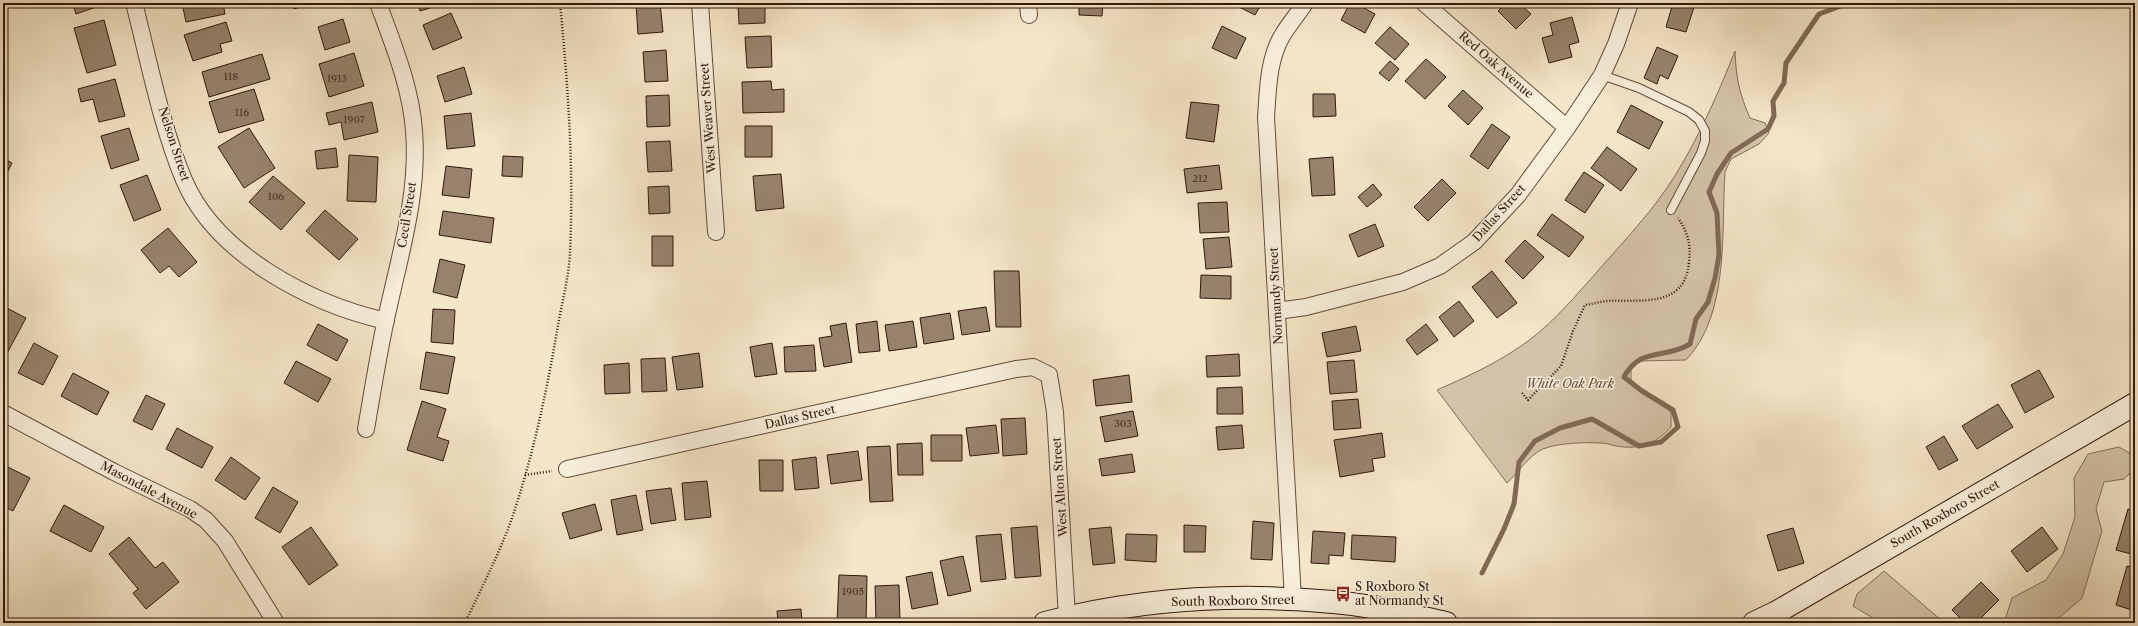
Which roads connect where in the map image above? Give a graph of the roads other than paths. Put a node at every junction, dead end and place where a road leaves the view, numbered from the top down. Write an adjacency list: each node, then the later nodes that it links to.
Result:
1 (134, 3): 12 (street, Nelson Street)
2 (378, 3): 12 (street, Cecil Street)
3 (700, 3): 10 (street, West Weaver Street)
4 (1305, 3): 11 (street, Normandy Street)
5 (1424, 3): 8 (street, Red Oak Avenue)
6 (1630, 3): 7 (street, Dallas Street)
7 (1602, 75): 8 (street, Dallas Street); 9 (lane)
8 (1567, 128): 11 (street, Dallas Street)
9 (1671, 210)
10 (716, 232)
11 (1277, 311): 18 (street, Normandy Street)
12 (386, 321): 16 (street, Cecil Street)
13 (1034, 367): 17 (street, Dallas Street); 19 (street, West Alton Street)
14 (2135, 404): 23 (street, South Roxboro Street)
15 (3, 412): 20 (street, Masondale Avenue)
16 (366, 429)
17 (567, 469)
18 (1293, 599): 19 (street, South Roxboro Street); 22 (street, South Roxboro Street)
19 (1067, 617): 21 (street, South Roxboro Street)
20 (276, 623)
21 (1045, 623)
22 (1446, 623)
23 (1754, 623)

